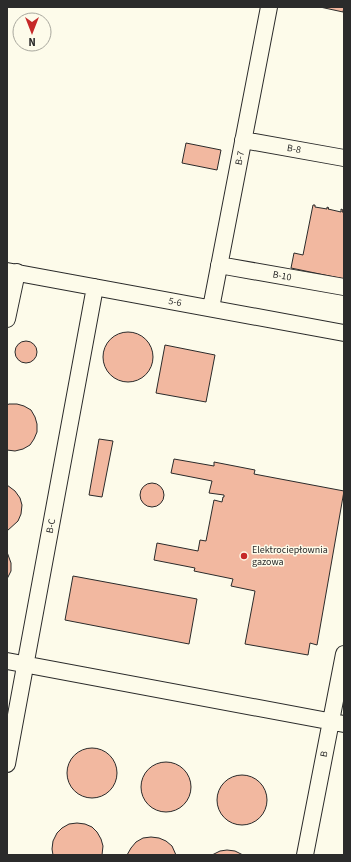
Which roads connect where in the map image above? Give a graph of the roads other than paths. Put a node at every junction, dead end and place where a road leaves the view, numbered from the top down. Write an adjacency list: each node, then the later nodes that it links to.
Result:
1 (269, 7): 2 (lane, B-7)
2 (244, 140): 3 (lane, B-8); 4 (lane, B-7)
3 (344, 158)
4 (219, 265): 7 (lane, B-10); 8 (lane, B-7)
5 (12, 271): 6 (lane, 5-6); 9 (lane)
6 (96, 287): 8 (lane, 5-6); 13 (lane, B-C)
7 (344, 287)
8 (211, 308): 10 (lane, 5-6)
9 (7, 319)
10 (344, 333)
11 (344, 654): 14 (lane, B)
12 (7, 661): 13 (lane)
13 (25, 665): 14 (lane); 15 (lane, B-C)
14 (337, 722): 16 (lane, B)
15 (7, 764)
16 (305, 855)

